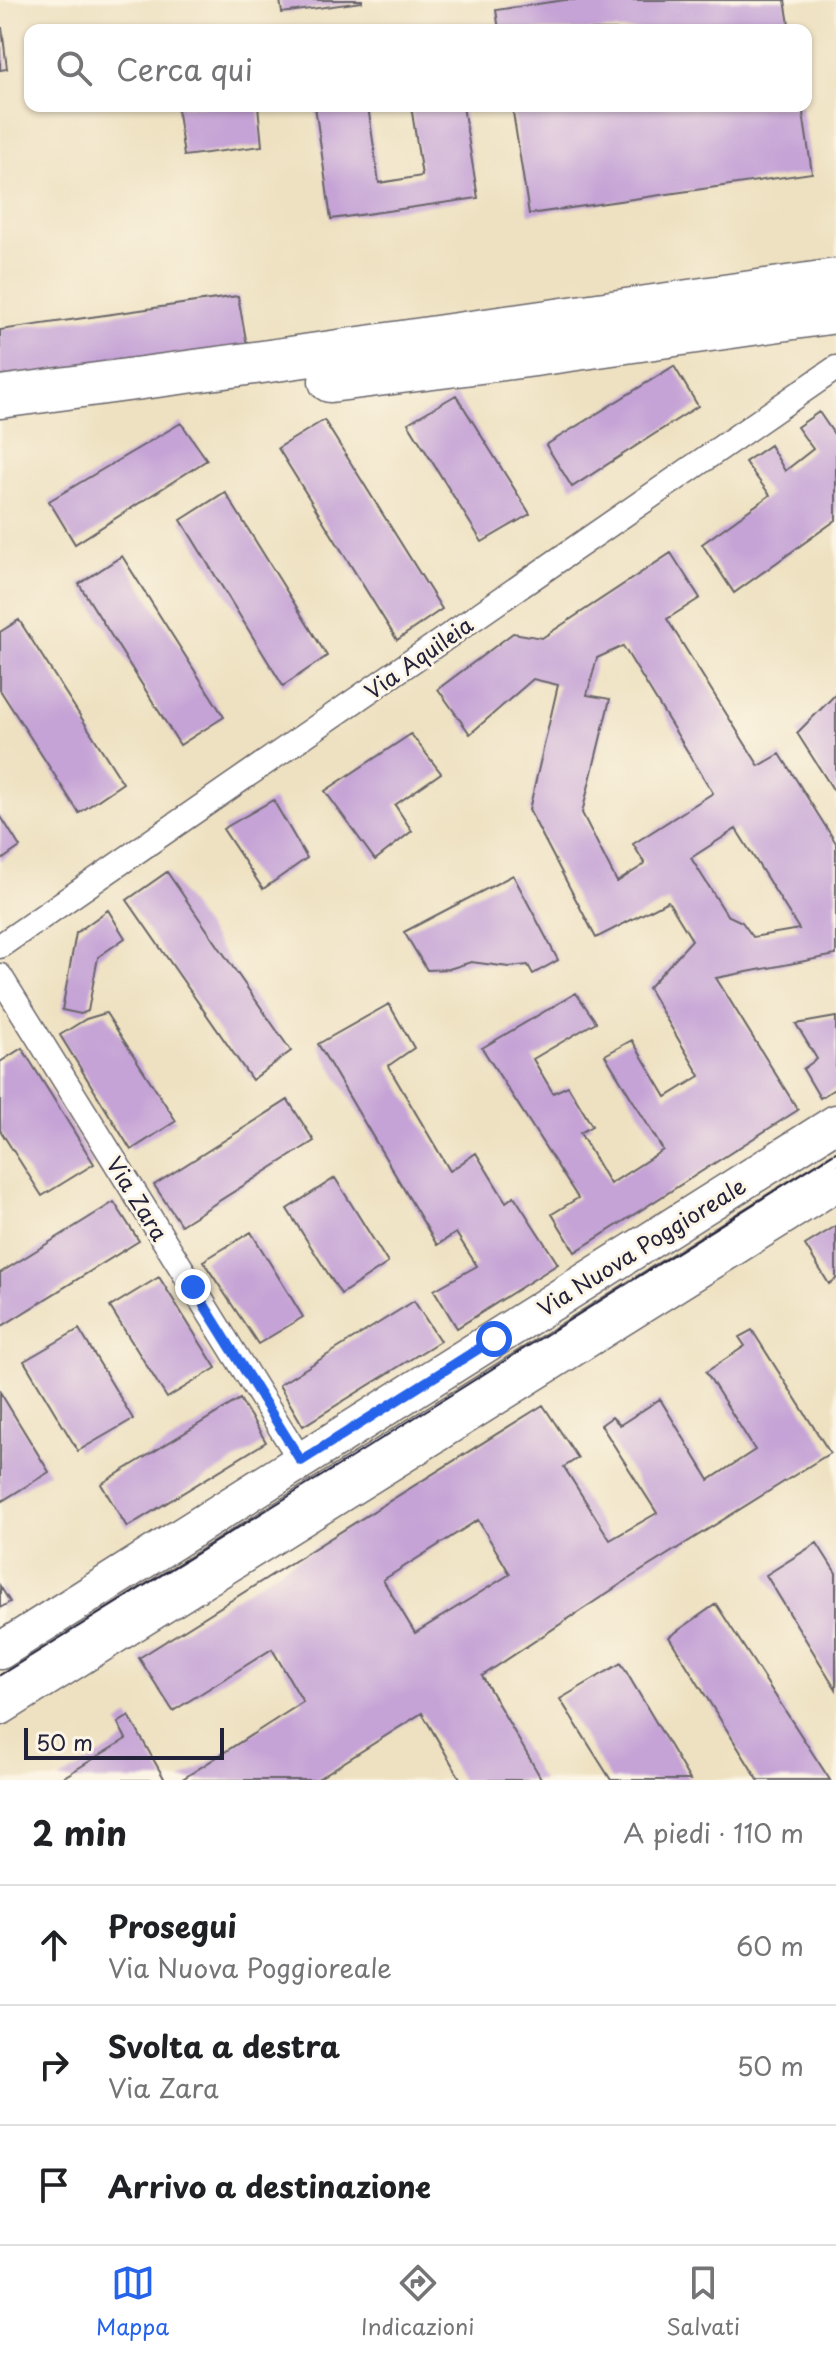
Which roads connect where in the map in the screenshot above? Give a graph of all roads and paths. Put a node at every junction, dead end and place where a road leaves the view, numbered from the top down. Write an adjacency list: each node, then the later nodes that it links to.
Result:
1 (836, 280): 4 (highway)
2 (836, 312): 5 (highway)
3 (836, 368): 6 (street, Via Aquileia)
4 (0, 397)
5 (0, 423)
6 (0, 946)
7 (0, 976): 11 (street, Via Zara)
8 (836, 1123): 11 (main road, Via Nuova Poggioreale)
9 (836, 1159): 13 (lane)
10 (836, 1183): 14 (main road)
11 (301, 1461): 12 (main road, Via Nuova Poggioreale)
12 (0, 1651)
13 (0, 1683)
14 (0, 1707)

